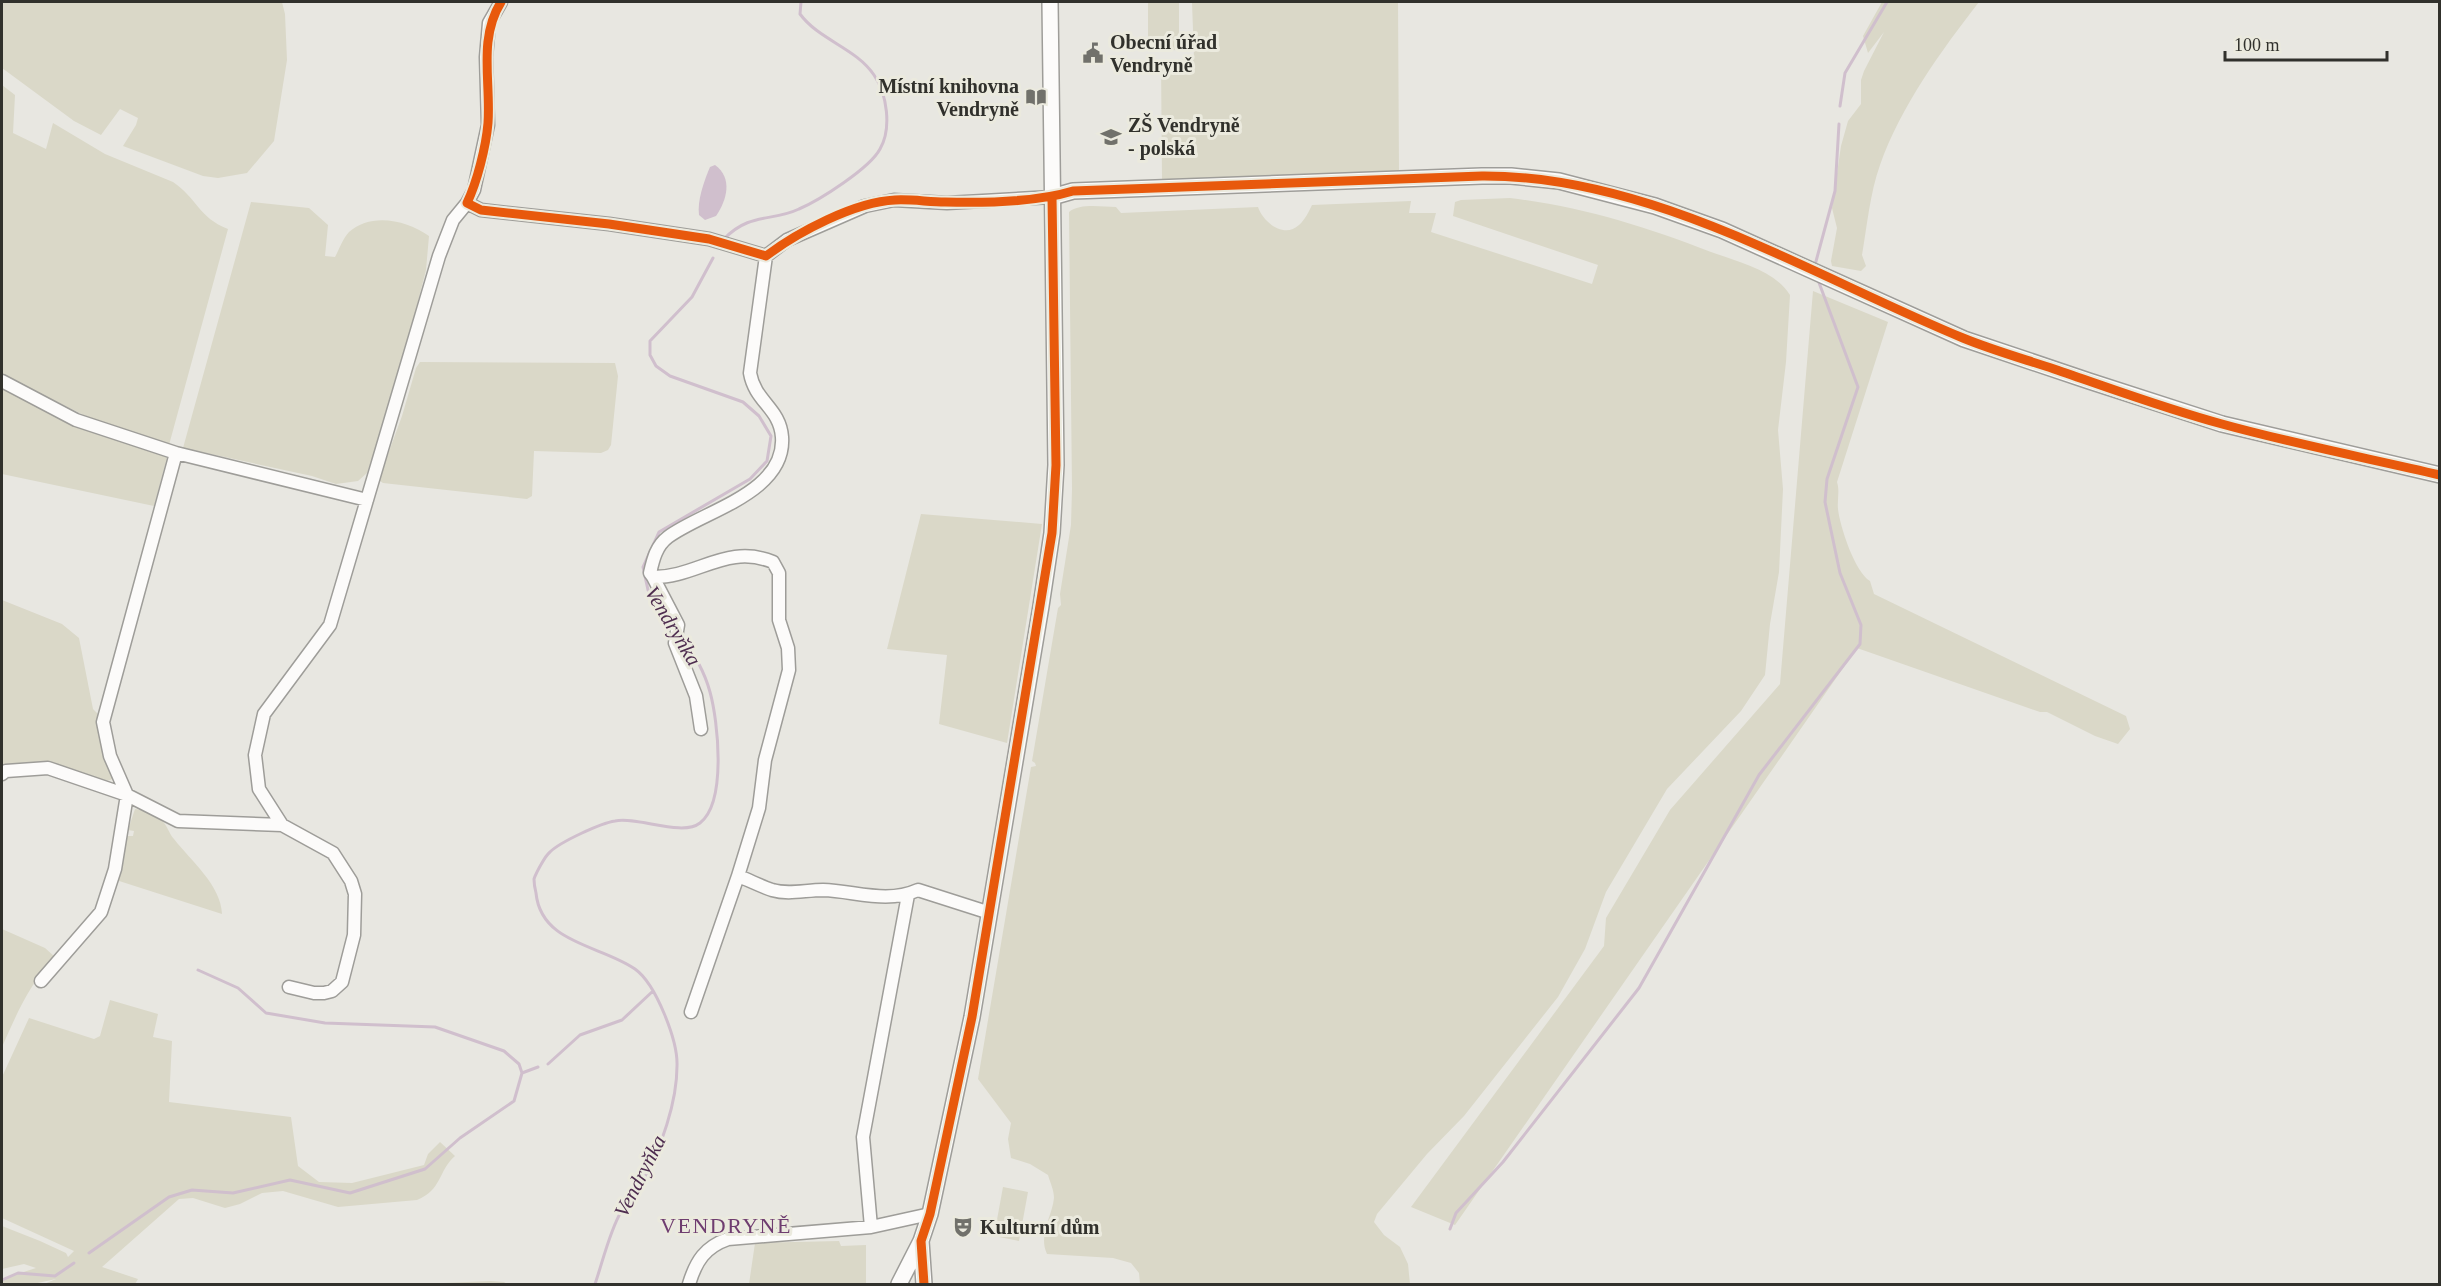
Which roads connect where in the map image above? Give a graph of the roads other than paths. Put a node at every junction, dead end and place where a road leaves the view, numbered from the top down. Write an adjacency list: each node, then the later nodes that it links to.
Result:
1 (501, 2): 4 (street)
2 (1050, 2): 3 (street)
3 (1052, 197): 5 (street); 8 (street); 17 (street)
4 (467, 203): 5 (street); 9 (street)
5 (766, 256): 10 (street)
6 (2, 381): 7 (street)
7 (176, 453): 9 (street); 13 (street)
8 (2439, 475)
9 (367, 500): 14 (street)
10 (653, 577): 11 (street); 15 (street)
11 (701, 729)
12 (2, 774): 13 (street)
13 (127, 795): 14 (street); 18 (street)
14 (282, 825): 19 (street)
15 (738, 876): 16 (street); 20 (street)
16 (908, 895): 17 (street); 22 (street)
17 (990, 913): 21 (street)
18 (41, 981)
19 (290, 987)
20 (691, 1012)
21 (930, 1214): 22 (street); 23 (street)
22 (871, 1227): 24 (street)
23 (921, 1241): 25 (street); 26 (street)
24 (689, 1284)
25 (898, 1284)
26 (924, 1284)

